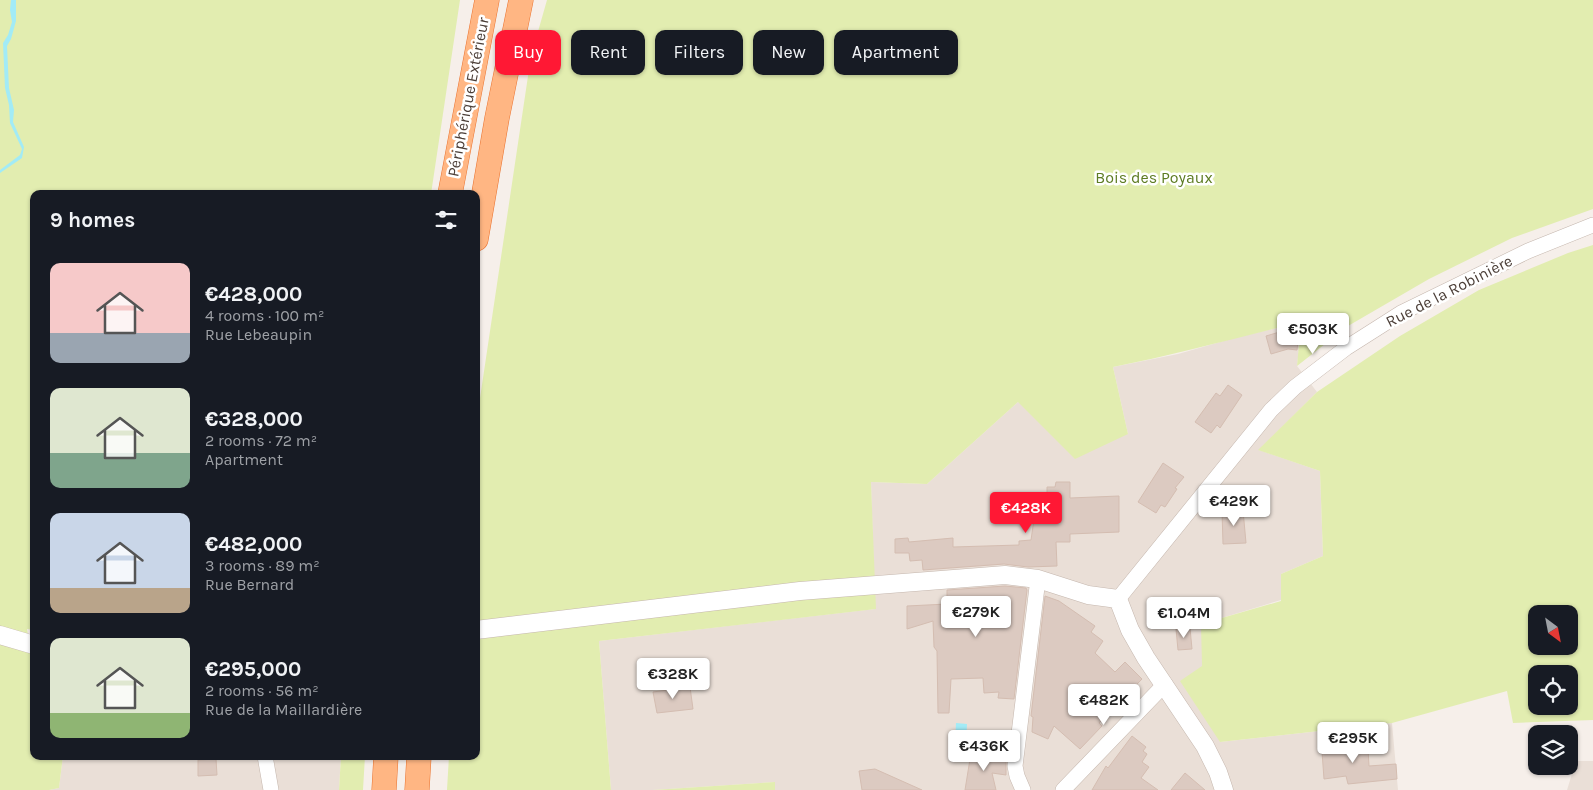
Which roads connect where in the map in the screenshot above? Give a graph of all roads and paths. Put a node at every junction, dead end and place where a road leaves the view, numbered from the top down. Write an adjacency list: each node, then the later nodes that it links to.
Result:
1 (487, 0): 3 (highway, Périphérique Extérieur)
2 (521, 0): 4 (highway)
3 (451, 190)
4 (480, 215)
5 (1593, 225): 7 (street, Rue de la Robinière)
6 (1038, 579): 7 (street); 8 (street); 18 (street)
7 (1118, 599): 11 (street)
8 (480, 630)
9 (0, 634): 10 (street)
10 (30, 644)
11 (1165, 684): 19 (street); 20 (street)
12 (266, 760): 15 (street)
13 (386, 760): 16 (highway)
14 (419, 760): 17 (highway)
15 (271, 790)
16 (384, 790)
17 (417, 790)
18 (1023, 790)
19 (1063, 790)
20 (1224, 790)

